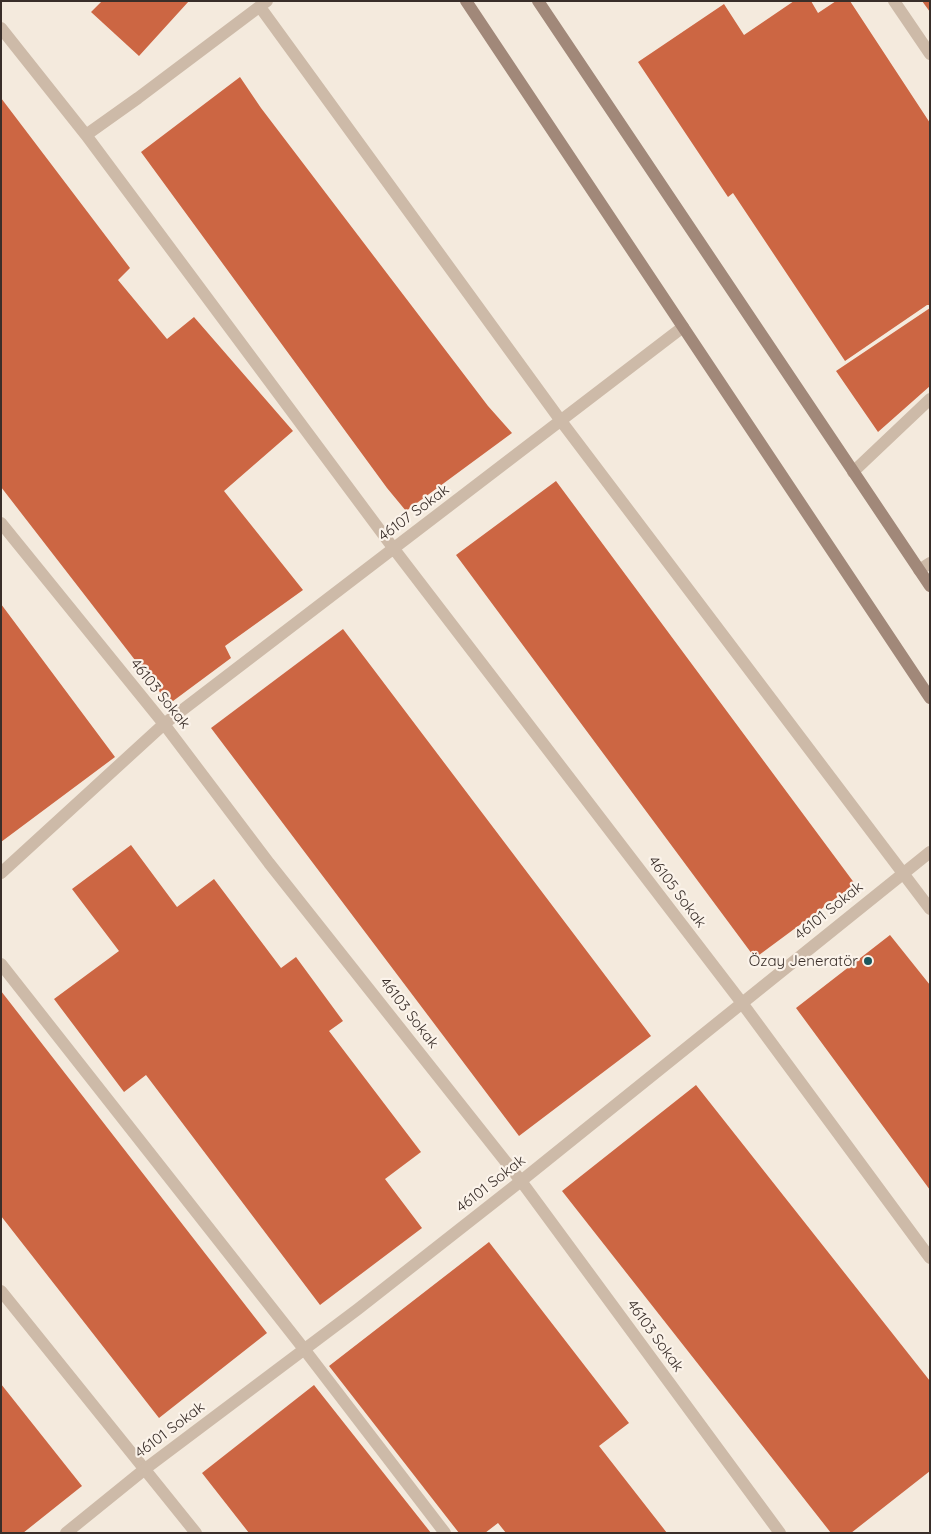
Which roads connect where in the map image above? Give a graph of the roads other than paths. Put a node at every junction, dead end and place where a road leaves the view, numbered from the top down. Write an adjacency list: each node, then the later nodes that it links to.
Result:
1 (466, 1): 8 (street)
2 (538, 1): 11 (street)
3 (894, 1): 6 (street)
4 (263, 4): 7 (street); 10 (street)
5 (1, 28): 7 (street, 46105 Sokak)
6 (930, 54)
7 (86, 135): 13 (street, 46105 Sokak)
8 (682, 327): 10 (street, 46107 Sokak); 16 (street)
9 (930, 399): 11 (street)
10 (561, 421): 13 (street, 46107 Sokak); 20 (street)
11 (853, 472): 14 (street)
12 (1, 523): 17 (street, 46103 Sokak)
13 (394, 549): 17 (street, 46107 Sokak); 23 (street, 46105 Sokak)
14 (924, 566): 15 (street)
15 (930, 586)
16 (930, 698)
17 (164, 724): 19 (street, 46107 Sokak); 24 (street, 46103 Sokak)
18 (930, 852): 20 (street, 46101 Sokak)
19 (1, 873)
20 (903, 873): 21 (street); 23 (street, 46101 Sokak)
21 (930, 910)
22 (1, 964): 27 (street)
23 (742, 1003): 24 (street, 46101 Sokak); 25 (street, 46105 Sokak)
24 (521, 1181): 27 (street, 46101 Sokak); 32 (street, 46103 Sokak)
25 (930, 1258)
26 (1, 1291): 28 (street)
27 (304, 1349): 28 (street, 46101 Sokak); 31 (street)
28 (145, 1469): 29 (street, 46101 Sokak); 30 (street)
29 (66, 1533)
30 (196, 1533)
31 (445, 1533)
32 (780, 1533)

